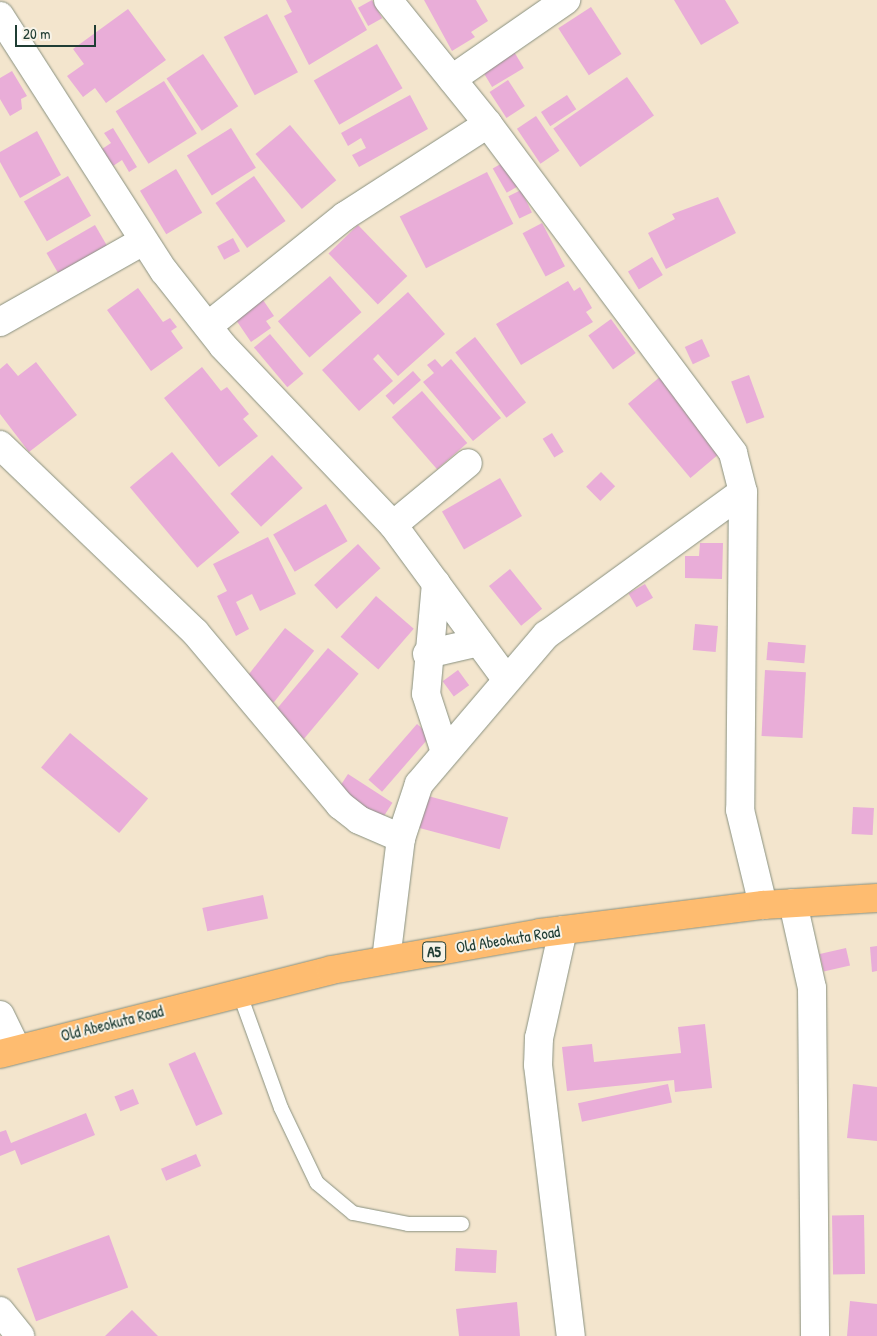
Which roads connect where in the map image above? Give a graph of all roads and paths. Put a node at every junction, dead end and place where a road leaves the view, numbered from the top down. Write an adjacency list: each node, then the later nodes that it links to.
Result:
1 (388, 0): 4 (street)
2 (566, 0): 4 (street)
3 (0, 16): 6 (street)
4 (452, 79): 5 (street)
5 (488, 124): 8 (street); 11 (street)
6 (143, 240): 7 (street); 8 (street)
7 (0, 322)
8 (208, 326): 12 (street)
9 (0, 445): 18 (street)
10 (468, 463): 12 (street)
11 (743, 492): 16 (street); 21 (street)
12 (393, 525): 13 (street)
13 (436, 583): 14 (street); 15 (street)
14 (479, 642): 15 (street); 16 (street)
15 (427, 654): 17 (street)
16 (507, 680): 17 (street)
17 (445, 752): 18 (street)
18 (401, 838): 23 (street)
19 (877, 898): 20 (highway, Old Abeokuta Road / A5)
20 (793, 903): 21 (highway, Old Abeokuta Road / A5); 31 (street)
21 (763, 905): 22 (highway, Old Abeokuta Road / A5)
22 (563, 930): 23 (highway, Old Abeokuta Road / A5); 30 (street)
23 (386, 960): 24 (highway, Old Abeokuta Road / A5)
24 (239, 992): 26 (highway, Old Abeokuta Road / A5); 27 (lane)
25 (0, 1015): 26 (street)
26 (8, 1051)
27 (462, 1224)
28 (0, 1311): 29 (street)
29 (20, 1336)
30 (571, 1336)
31 (815, 1336)

